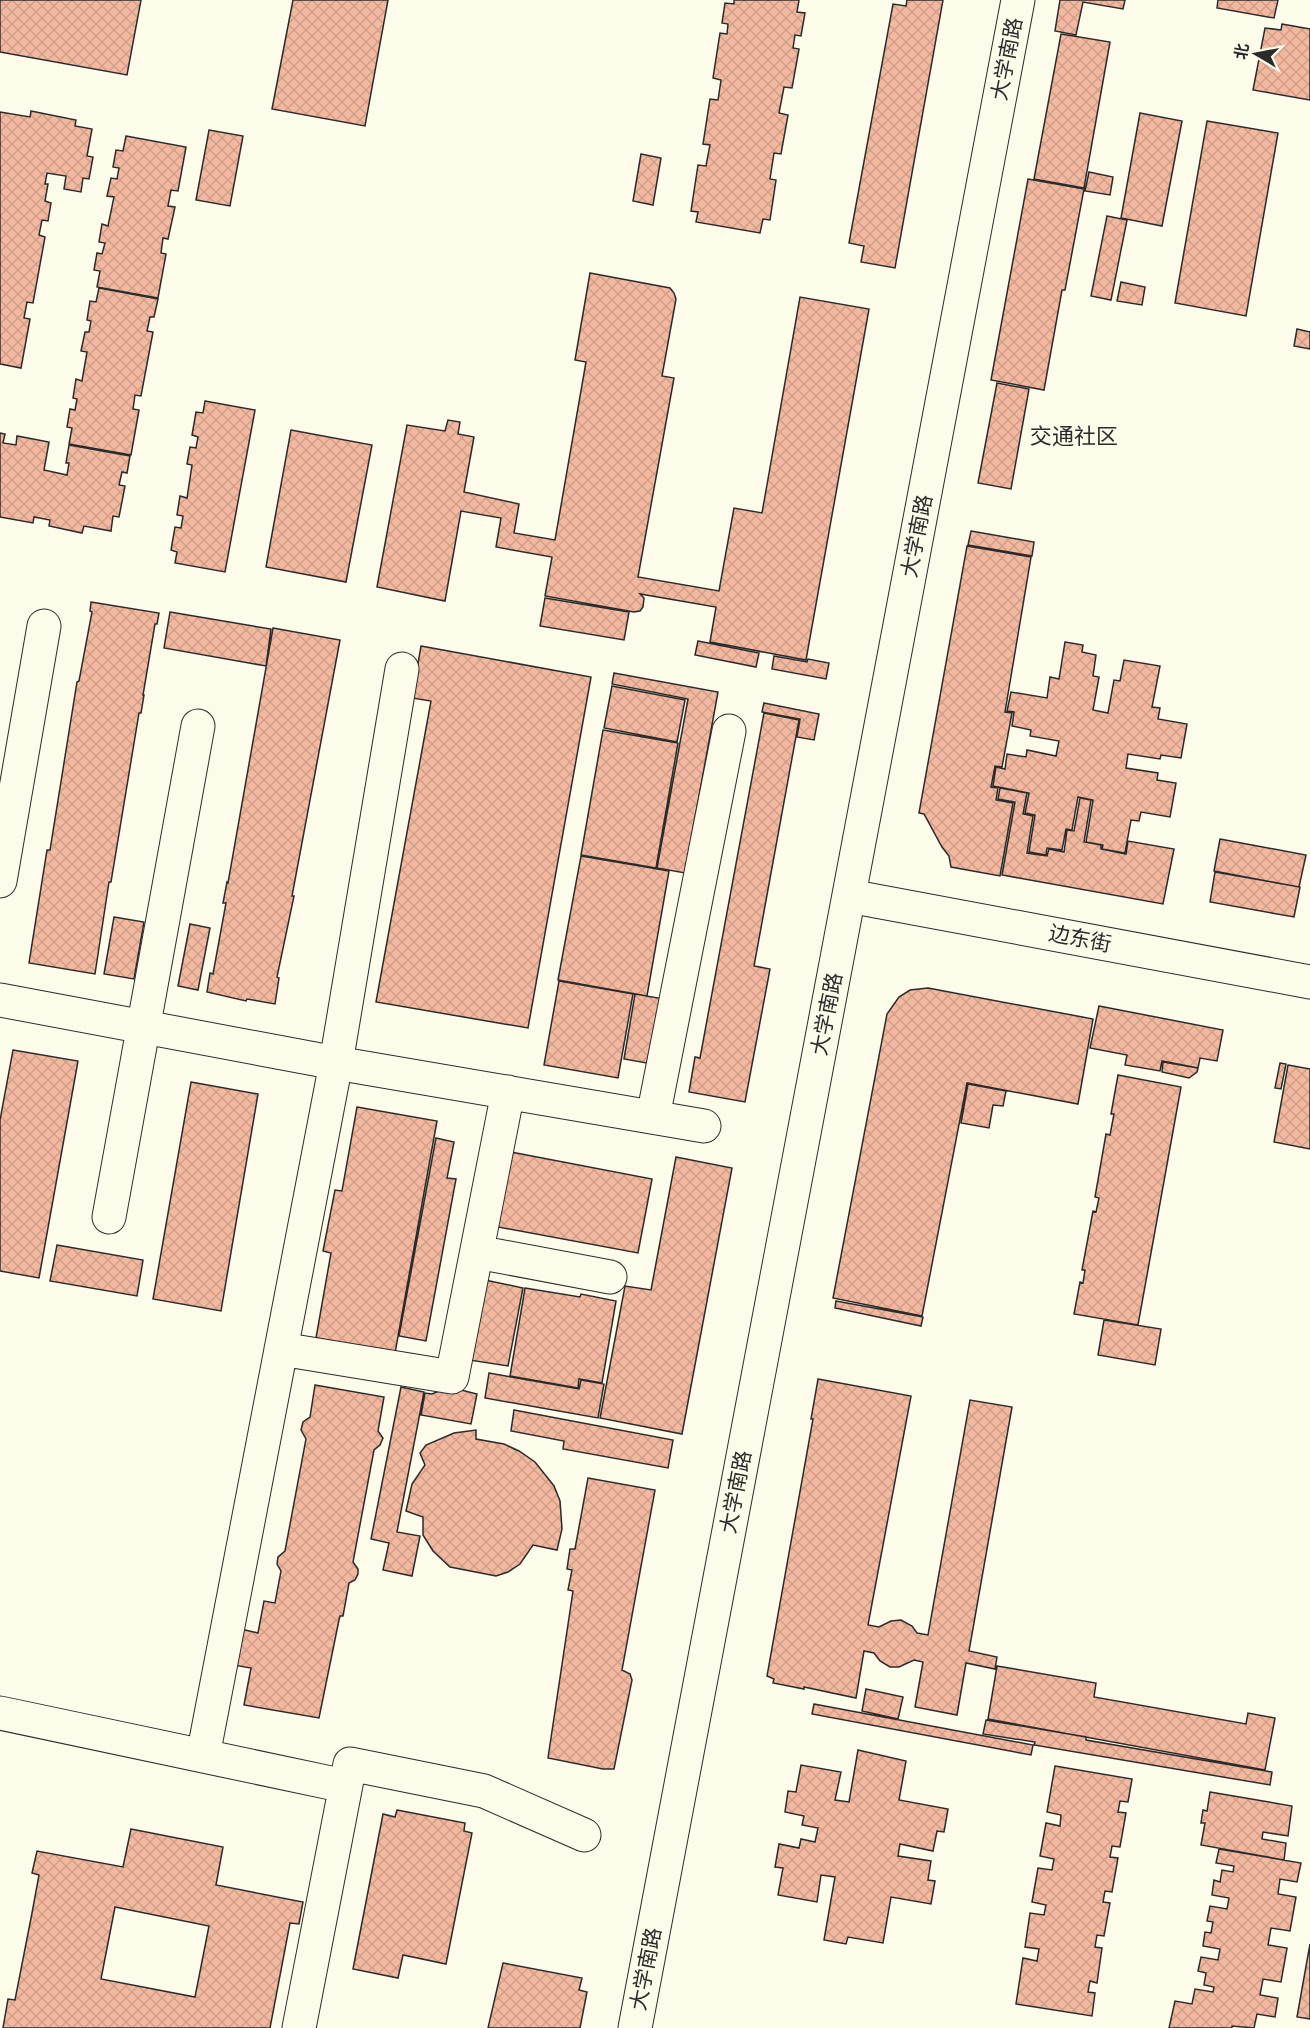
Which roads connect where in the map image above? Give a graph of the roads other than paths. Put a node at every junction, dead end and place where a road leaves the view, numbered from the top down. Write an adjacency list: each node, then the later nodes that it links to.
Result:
1 (1018, 0): 7 (street, 大学南路)
2 (44, 626): 6 (street)
3 (402, 669): 11 (street)
4 (198, 726): 10 (street)
5 (729, 731): 13 (street)
6 (0, 881)
7 (849, 896): 8 (street, 边东街); 24 (street, 大学南路)
8 (1310, 982)
9 (0, 1000): 10 (street)
10 (144, 1027): 11 (street); 15 (street)
11 (336, 1063): 12 (street); 18 (street)
12 (508, 1092): 13 (street); 16 (street)
13 (653, 1117): 14 (street)
14 (704, 1126)
15 (109, 1217)
16 (477, 1252): 17 (street); 18 (street)
17 (610, 1277)
18 (281, 1349): 20 (street)
19 (0, 1713): 20 (street)
20 (203, 1756): 21 (street)
21 (345, 1786): 22 (street); 23 (street)
22 (584, 1835)
23 (299, 2028)
24 (635, 2028)

